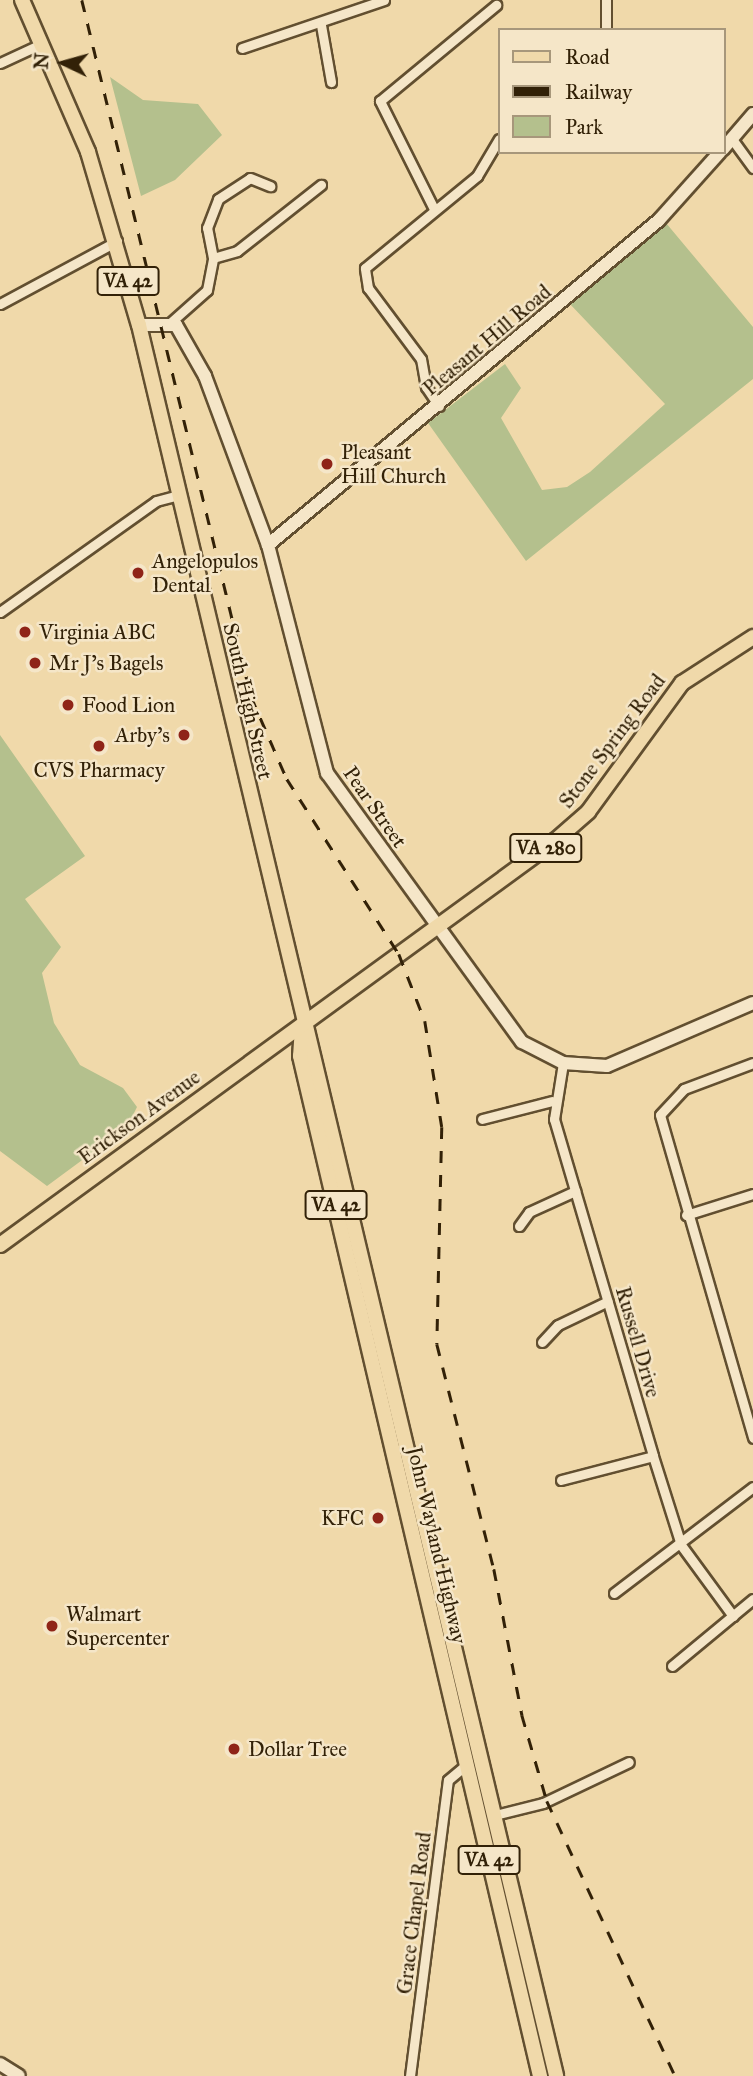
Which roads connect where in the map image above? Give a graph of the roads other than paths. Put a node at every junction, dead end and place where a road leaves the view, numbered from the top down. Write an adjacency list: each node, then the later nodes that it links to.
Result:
1 (22, 0): 7 (main road, South High Street / VA 42)
2 (384, 0): 5 (street)
3 (606, 0): 6 (street)
4 (496, 5): 18 (street)
5 (321, 25): 8 (street); 10 (street)
6 (606, 28)
7 (43, 43): 9 (street); 19 (main road, South High Street / VA 42)
8 (242, 48)
9 (0, 63)
10 (331, 82)
11 (753, 114): 13 (street, Pleasant Hill Road)
12 (498, 141): 18 (street)
13 (725, 147): 15 (street)
14 (719, 154): 24 (street, Pleasant Hill Road)
15 (753, 168)
16 (321, 185): 20 (street)
17 (270, 186): 20 (street)
18 (434, 209): 24 (street)
19 (117, 241): 21 (street); 23 (main road, South High Street / VA 42)
20 (214, 258): 22 (street)
21 (0, 304)
22 (171, 322): 23 (street); 26 (street, Pear Street)
23 (139, 325): 25 (main road, South High Street / VA 42)
24 (439, 407): 26 (street, Pleasant Hill Road)
25 (179, 495): 27 (street); 31 (main road, South High Street / VA 42)
26 (268, 545): 29 (street, Pear Street)
27 (0, 612)
28 (753, 637): 29 (main road, Stone Spring Road / VA 280)
29 (437, 928): 31 (main road, Stone Spring Road / VA 280); 32 (street, Pear Street)
30 (751, 1008): 32 (street, Pear Street)
31 (302, 1023): 40 (main road, Erickson Avenue); 42 (main road, South High Street / VA 42); 55 (main road, John Wayland Highway / VA 42)
32 (563, 1063): 34 (street)
33 (753, 1063): 38 (street)
34 (552, 1101): 35 (street); 36 (street, Russell Drive)
35 (482, 1119)
36 (575, 1191): 39 (street); 41 (street, Russell Drive)
37 (753, 1194): 38 (street)
38 (686, 1215): 44 (street)
39 (519, 1226)
40 (0, 1245)
41 (608, 1301): 43 (street); 46 (street, Russell Drive)
42 (382, 1340): 56 (main road, John Wayland Highway / VA 42)
43 (542, 1342)
44 (749, 1407): 45 (street)
45 (753, 1438)
46 (653, 1456): 47 (street); 49 (street, Russell Drive)
47 (561, 1480)
48 (753, 1487): 49 (street)
49 (681, 1545): 50 (street); 52 (street, Russell Drive)
50 (614, 1594)
51 (753, 1599): 52 (street)
52 (733, 1616): 53 (street)
53 (673, 1666)
54 (629, 1762): 56 (street)
55 (467, 1764): 59 (street, Grace Chapel Road); 60 (main road, John Wayland Highway / VA 42)
56 (495, 1815): 61 (main road, John Wayland Highway / VA 42)
57 (0, 2064): 58 (street)
58 (19, 2076)
59 (410, 2076)
60 (540, 2076)
61 (556, 2076)

